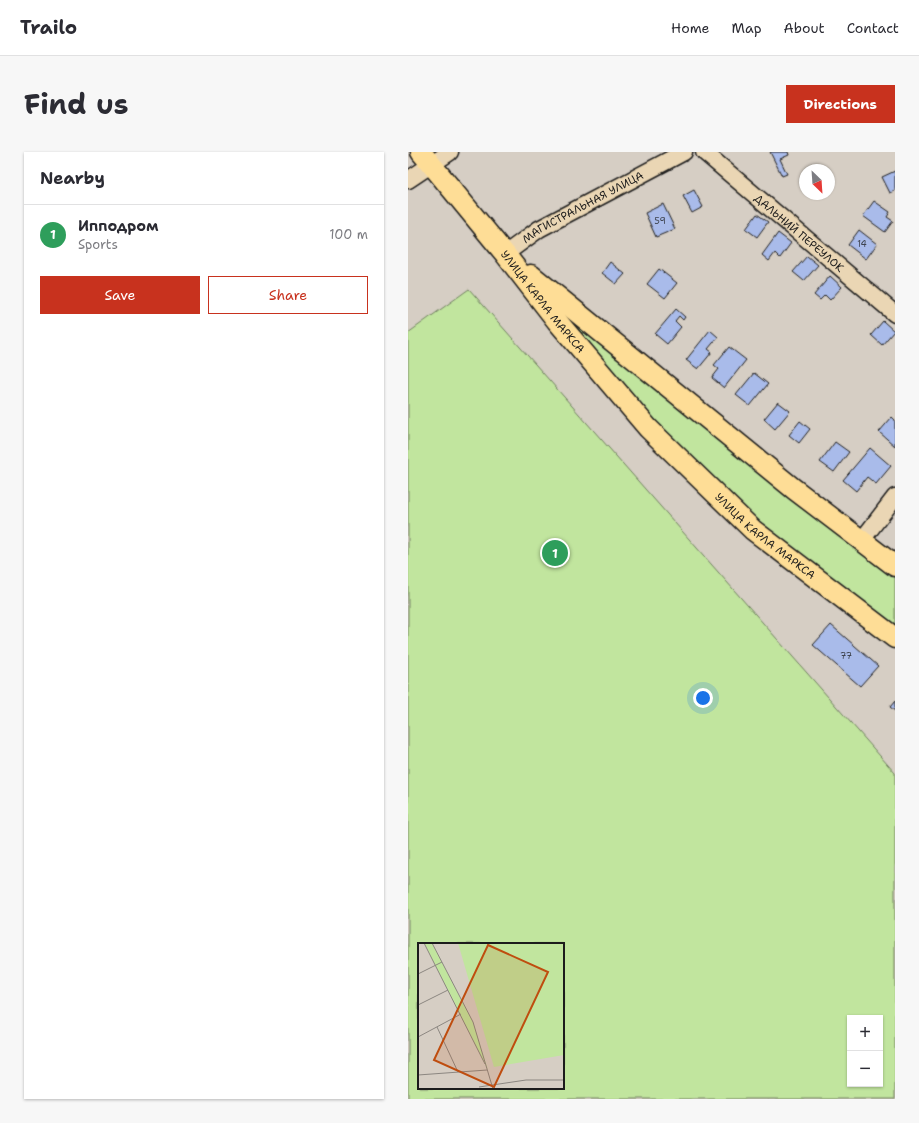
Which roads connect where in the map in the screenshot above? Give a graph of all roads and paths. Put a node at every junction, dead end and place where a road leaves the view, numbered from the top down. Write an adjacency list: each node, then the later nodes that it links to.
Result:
1 (450, 152): 4 (street)
2 (684, 152): 6 (street, МАГИСТРАЛЬНАЯ УЛИЦА)
3 (704, 152): 7 (street, ДАЛЬНИЙ ПЕРЕУЛОК)
4 (426, 158): 5 (street); 6 (main road)
5 (408, 180)
6 (505, 254): 9 (main road, УЛИЦА КАРЛА МАРКСА); 11 (main road, УЛИЦА КАРЛА МАРКСА)
7 (895, 314)
8 (895, 497): 9 (street)
9 (862, 540): 10 (main road, УЛИЦА КАРЛА МАРКСА)
10 (895, 566)
11 (895, 638)

